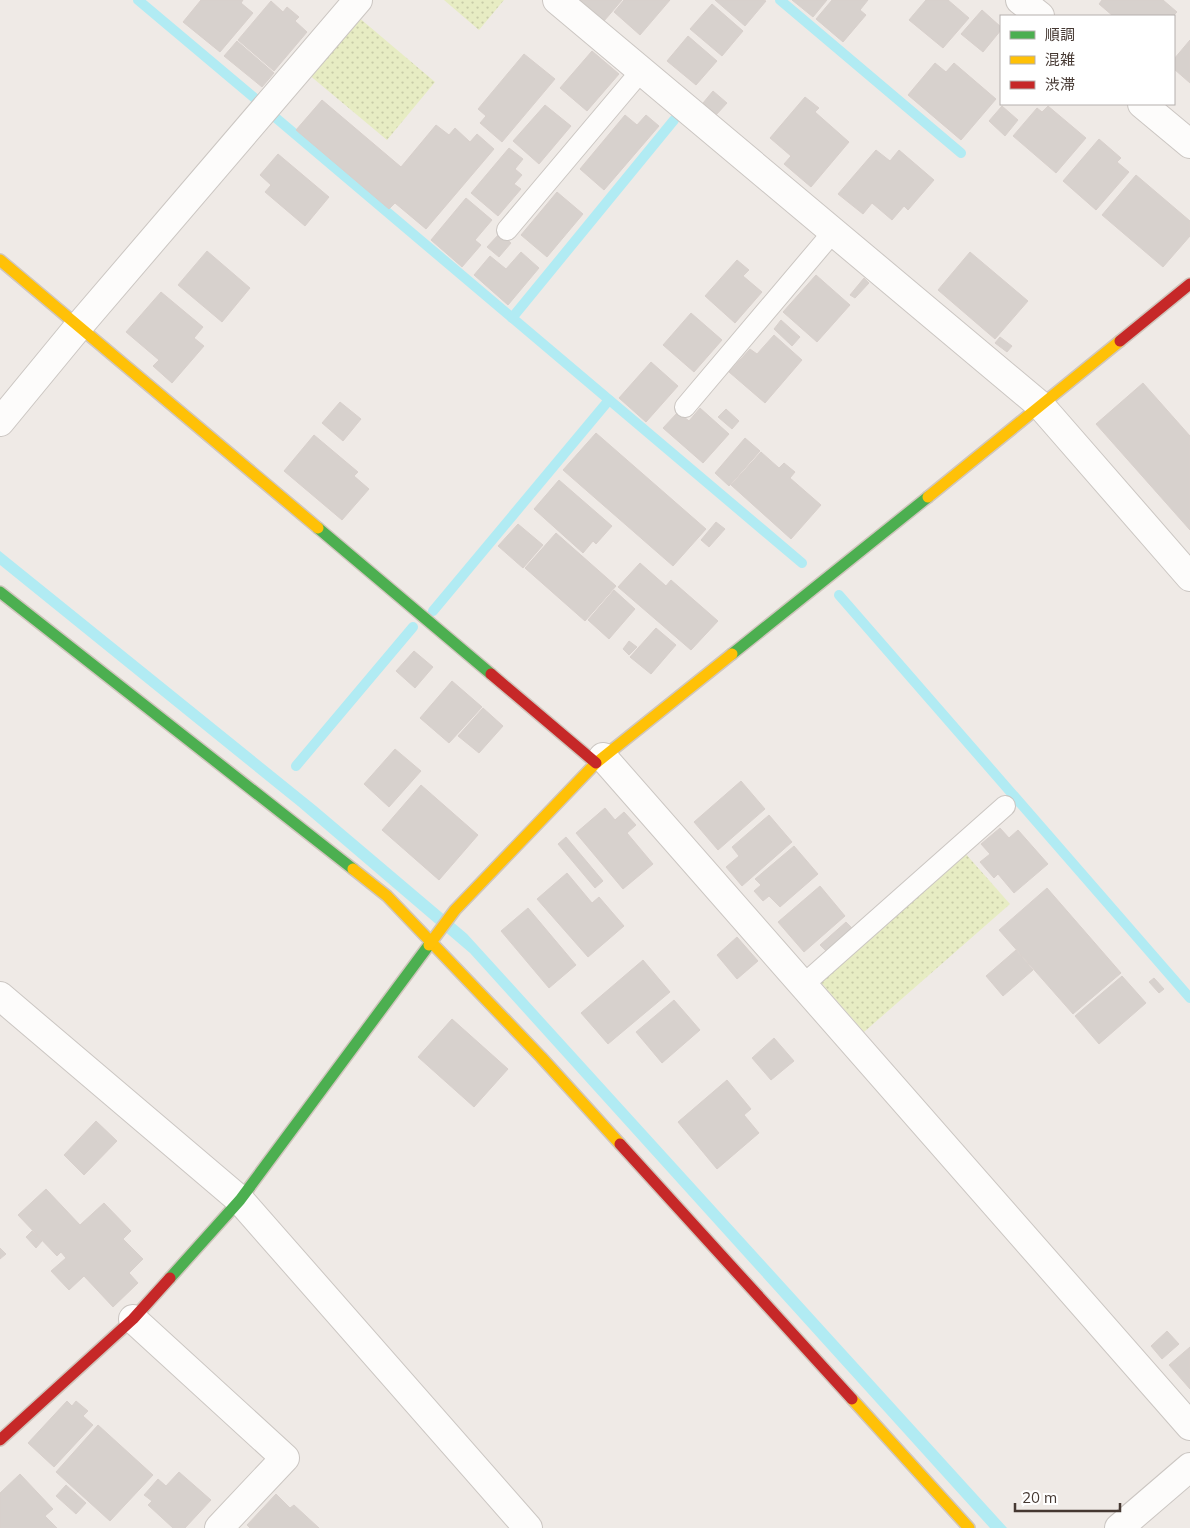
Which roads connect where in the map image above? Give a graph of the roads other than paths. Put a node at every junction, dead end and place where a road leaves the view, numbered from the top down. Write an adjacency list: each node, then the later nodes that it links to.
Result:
1 (358, 0): 12 (street)
2 (557, 0): 5 (street)
3 (1020, 0): 4 (street)
4 (1039, 15)
5 (642, 71): 8 (lane); 9 (street)
6 (1143, 105): 7 (street)
7 (1190, 144)
8 (507, 230)
9 (833, 232): 13 (street); 14 (lane)
10 (0, 260): 12 (street)
11 (1190, 284): 13 (street)
12 (79, 326): 15 (street); 18 (street)
13 (1041, 406): 16 (street); 18 (street)
14 (685, 407)
15 (0, 422)
16 (1190, 577)
17 (0, 592): 20 (street)
18 (600, 760): 20 (street); 21 (street)
19 (1005, 806): 21 (lane)
20 (433, 940): 23 (street); 30 (street)
21 (803, 985): 25 (street)
22 (0, 996): 23 (street)
23 (240, 1200): 24 (street); 29 (street)
24 (133, 1319): 26 (street); 28 (street)
25 (1190, 1426)
26 (0, 1440)
27 (1190, 1467): 31 (street)
28 (219, 1528)
29 (528, 1528)
30 (969, 1528)
31 (1119, 1528)

